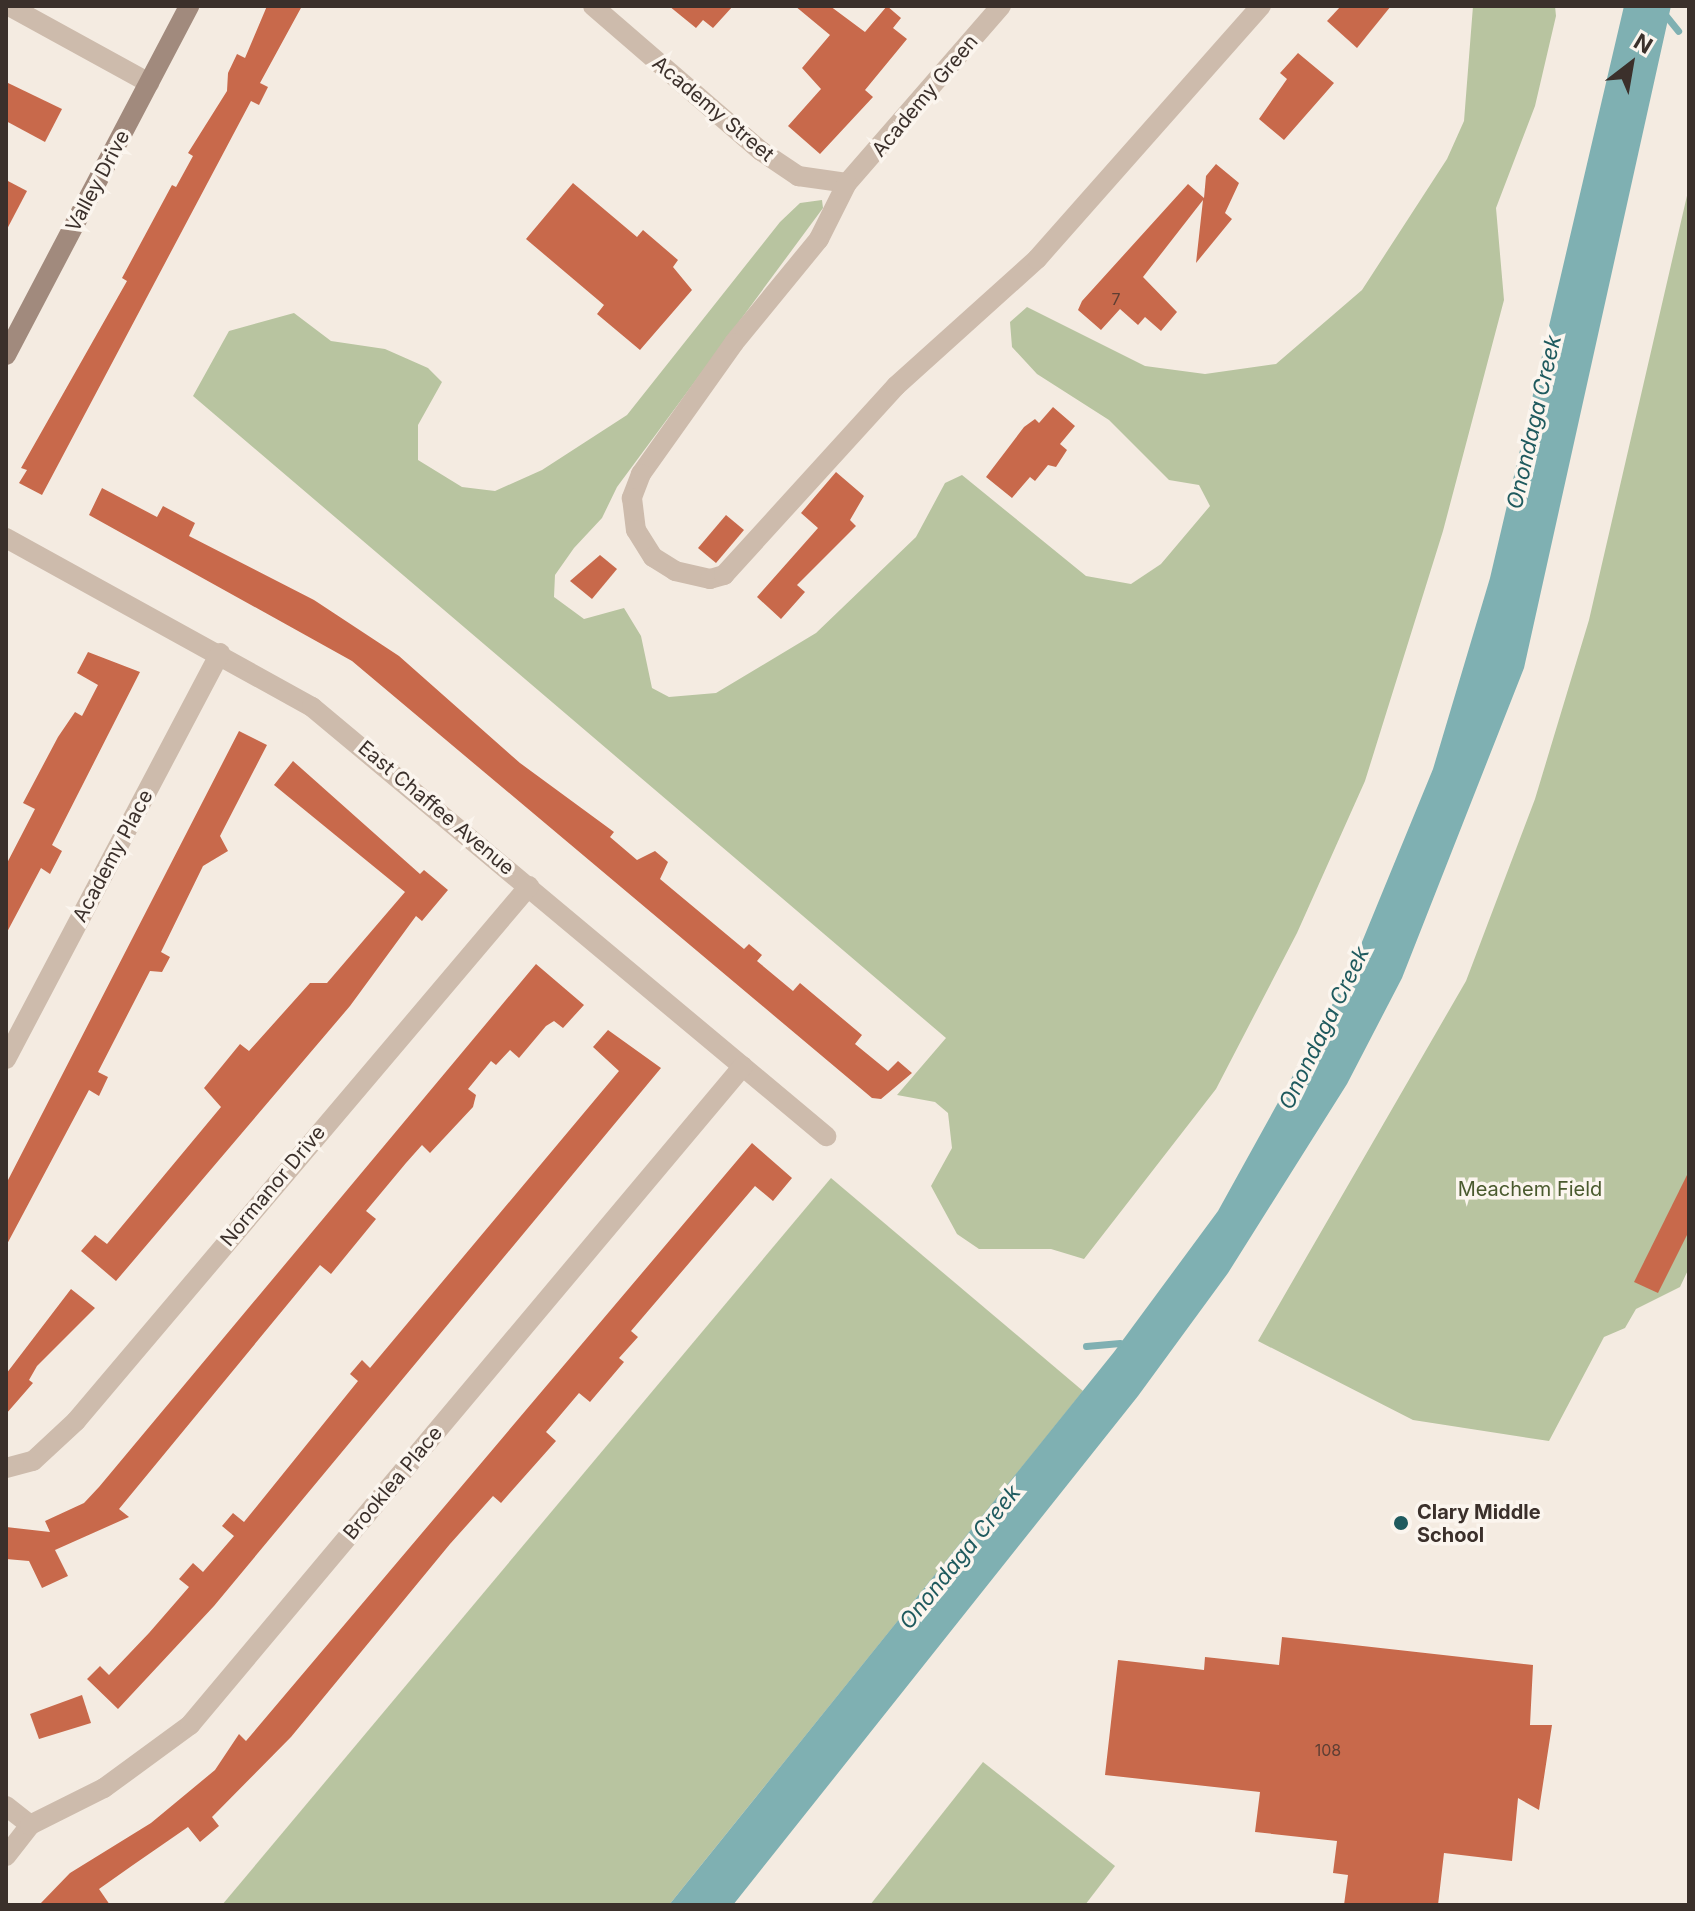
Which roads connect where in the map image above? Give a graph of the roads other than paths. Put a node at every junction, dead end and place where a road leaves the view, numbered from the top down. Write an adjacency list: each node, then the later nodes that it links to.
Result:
1 (9, 6): 6 (street)
2 (189, 6): 6 (main road, Valley Drive)
3 (593, 6): 7 (street, Academy Street)
4 (1001, 6): 7 (street, Academy Green)
5 (1261, 6): 7 (street, Academy Green)
6 (149, 83): 8 (main road, Valley Drive)
7 (847, 183)
8 (6, 355)
9 (6, 538): 10 (street, East Chaffee Avenue)
10 (220, 653): 11 (street, East Chaffee Avenue); 12 (street, Academy Place)
11 (529, 886): 13 (street, East Chaffee Avenue); 15 (street, Normanor Drive)
12 (6, 1059)
13 (743, 1066): 14 (street, East Chaffee Avenue); 17 (street, Brooklea Place)
14 (826, 1136)
15 (6, 1468)
16 (6, 1806): 17 (street)
17 (30, 1825): 18 (street, Brooklea Place)
18 (6, 1856)

